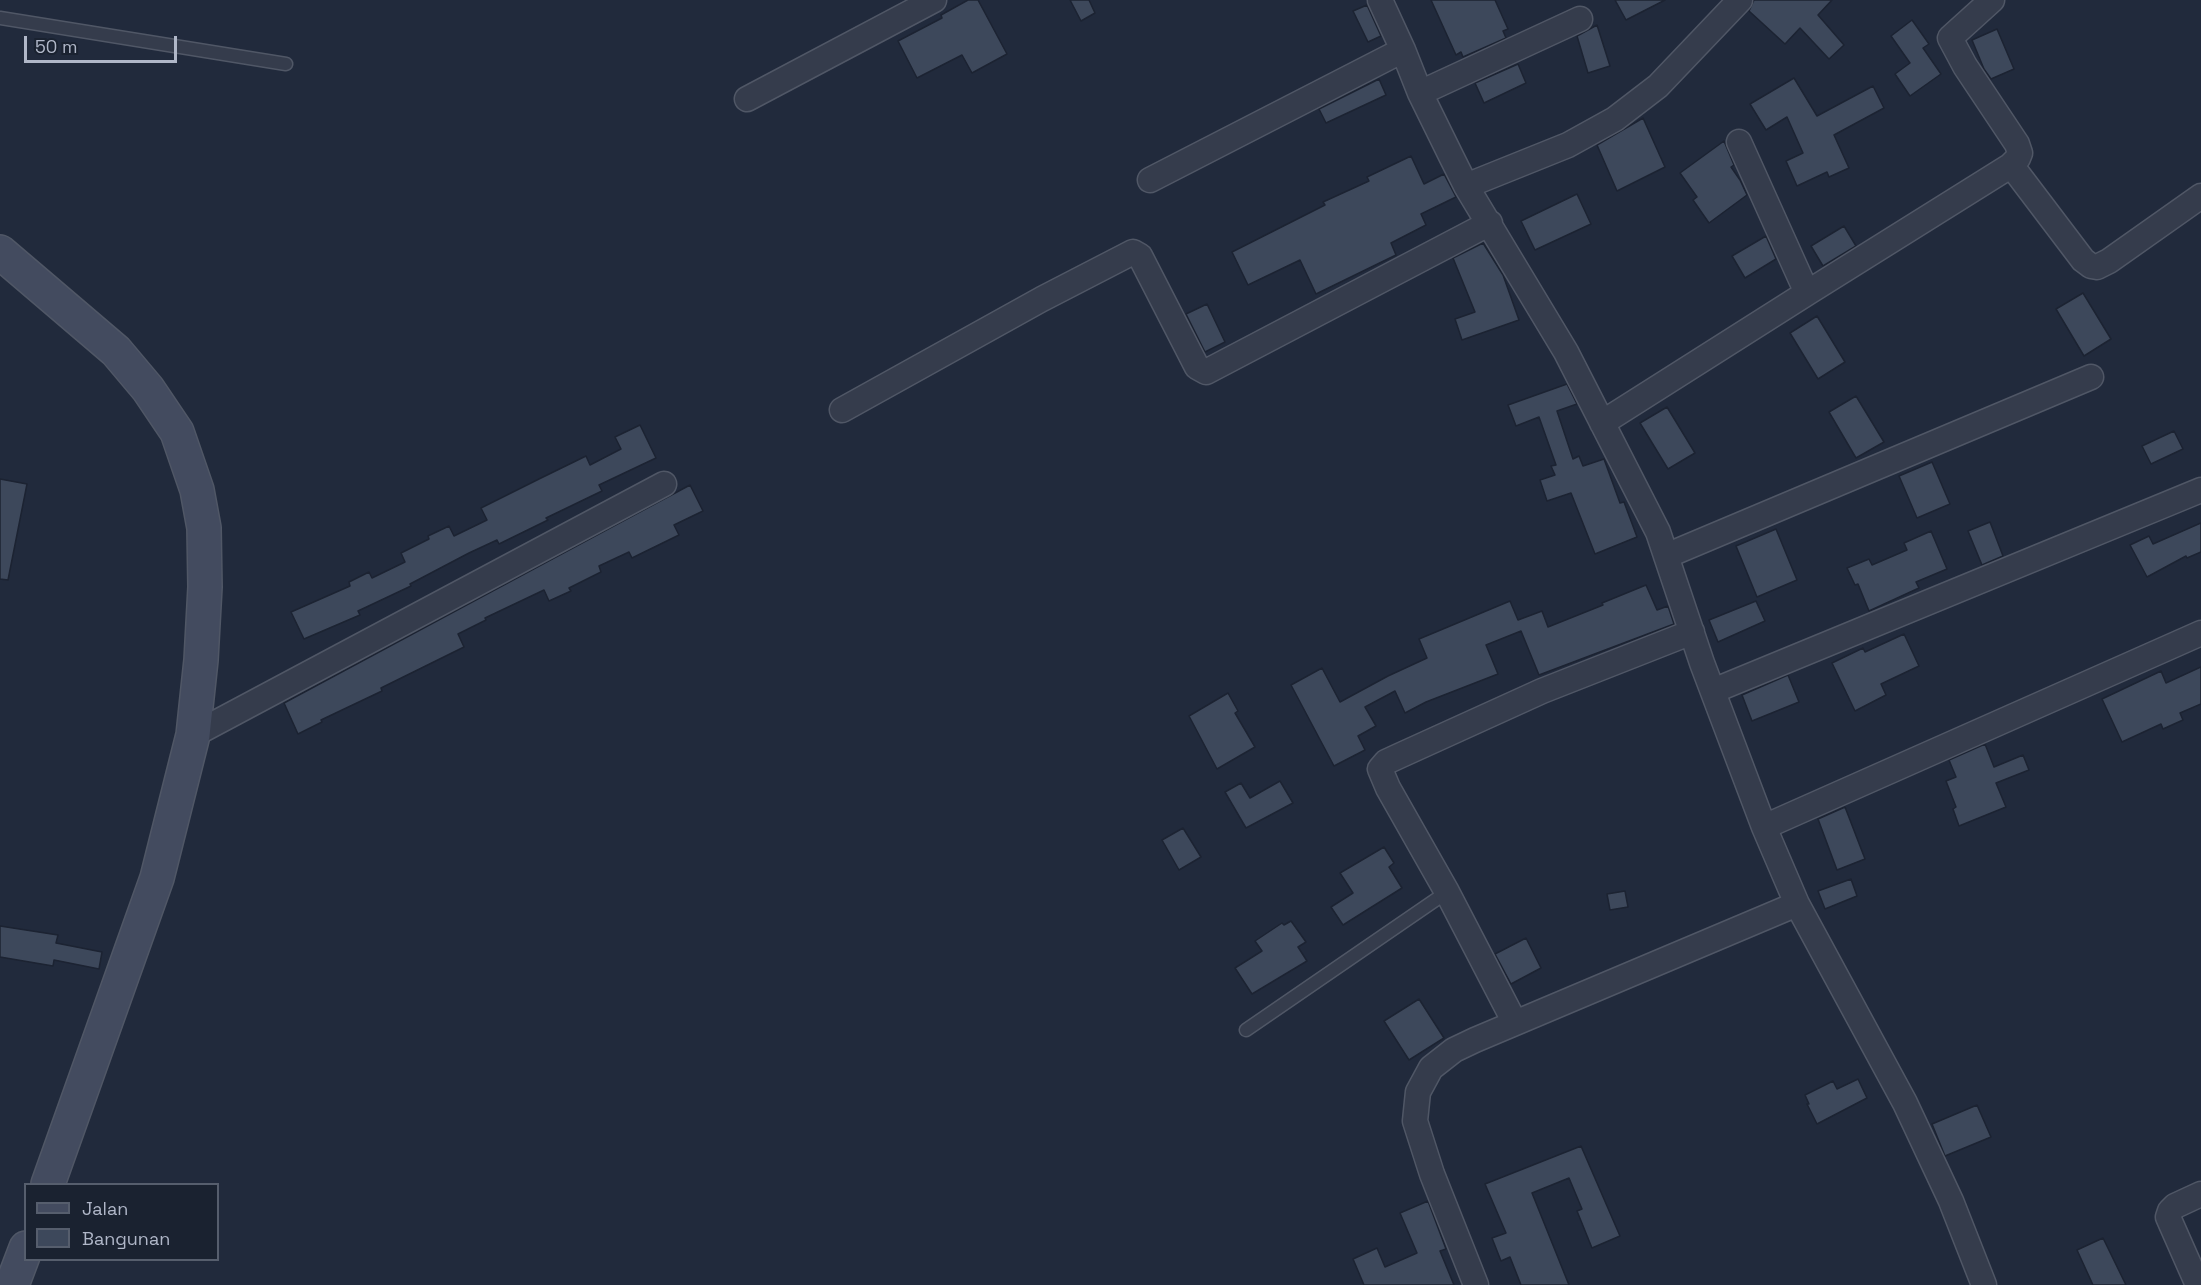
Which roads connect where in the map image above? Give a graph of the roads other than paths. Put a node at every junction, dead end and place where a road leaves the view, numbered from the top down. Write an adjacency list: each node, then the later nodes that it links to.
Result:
1 (934, 0): 10 (street)
2 (1380, 0): 7 (street)
3 (1740, 0): 14 (street)
4 (1992, 0): 12 (street)
5 (0, 18): 8 (lane)
6 (1580, 19): 9 (street)
7 (1404, 50): 9 (street); 13 (street)
8 (286, 64)
9 (1420, 93): 14 (street)
10 (747, 99)
11 (1739, 142): 18 (street)
12 (2012, 165): 15 (street); 18 (street)
13 (1150, 180)
14 (1466, 186): 16 (street)
15 (2201, 196)
16 (1490, 223): 20 (street); 21 (street)
17 (0, 252): 28 (street)
18 (1807, 293): 21 (street)
19 (2091, 377): 24 (street)
20 (842, 410)
21 (1602, 423): 24 (street)
22 (664, 484): 28 (street)
23 (2201, 490): 27 (street)
24 (1666, 556): 25 (street)
25 (1692, 632): 27 (street); 30 (street)
26 (2201, 633): 29 (street)
27 (1713, 691): 29 (street)
28 (193, 735): 34 (street)
29 (1764, 827): 31 (street)
30 (1447, 892): 32 (street); 33 (lane)
31 (1797, 904): 32 (street); 37 (street)
32 (1515, 1023): 39 (street)
33 (1246, 1030)
34 (49, 1183)
35 (2201, 1194): 40 (street)
36 (24, 1253): 38 (street)
37 (1980, 1284)
38 (12, 1285)
39 (1476, 1285)
40 (2198, 1285)

